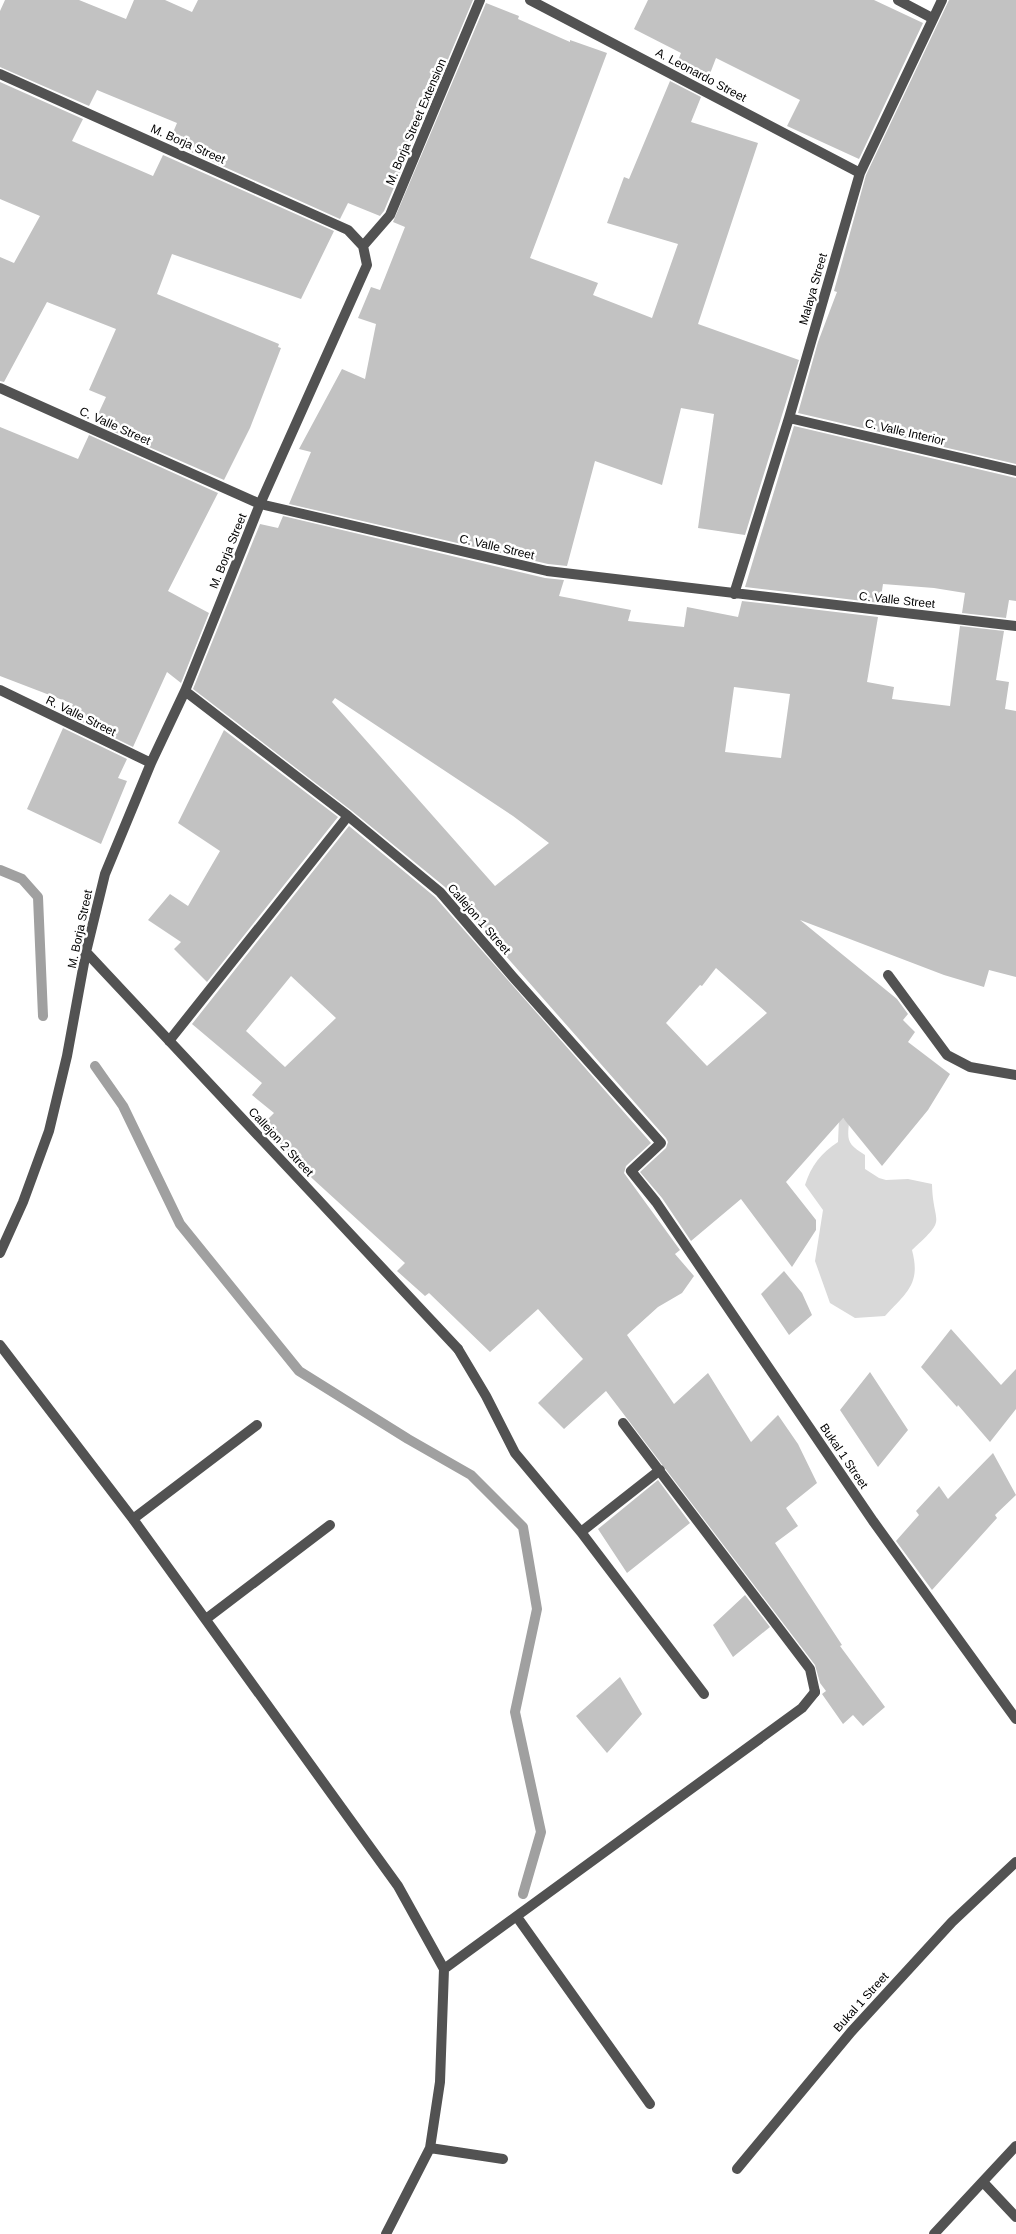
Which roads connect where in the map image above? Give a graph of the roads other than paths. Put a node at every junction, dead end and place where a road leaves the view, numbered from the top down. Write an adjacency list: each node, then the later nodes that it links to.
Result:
1 (480, 0): 8 (street, M. Borja Street Extension)
2 (530, 0): 7 (street, A. Leonardo Street)
3 (898, 0): 5 (street)
4 (942, 0): 5 (street, Malaya Street)
5 (932, 18): 7 (street, Malaya Street)
6 (0, 74): 8 (street, M. Borja Street)
7 (860, 173): 10 (street, Malaya Street)
8 (363, 246): 12 (street, M. Borja Street)
9 (0, 388): 12 (street, C. Valle Street)
10 (789, 418): 11 (street, C. Valle Interior); 13 (street, Malaya Street)
11 (1016, 471)
12 (260, 504): 13 (street, C. Valle Street); 16 (street, M. Borja Street)
13 (734, 594): 14 (street, C. Valle Street)
14 (1016, 626)
15 (0, 690): 17 (street, R. Valle Street)
16 (185, 691): 17 (street, M. Borja Street); 18 (street, Callejon 1 Street)
17 (151, 763): 19 (street, M. Borja Street)
18 (348, 816): 21 (street); 23 (street, Callejon 1 Street)
19 (86, 952): 21 (street, Callejon 2 Street); 24 (street, M. Borja Street)
20 (888, 975): 22 (street)
21 (169, 1042): 31 (street, Callejon 2 Street)
22 (1016, 1076)
23 (656, 1202): 34 (street, Bukal 1 Street)
24 (0, 1253)
25 (0, 1345): 29 (street)
26 (623, 1423): 28 (street)
27 (257, 1425): 29 (street)
28 (660, 1470): 31 (street); 36 (street)
29 (133, 1519): 32 (street)
30 (330, 1525): 32 (street)
31 (581, 1532): 33 (street, Callejon 2 Street)
32 (206, 1619): 37 (street)
33 (704, 1694)
34 (1016, 1719)
35 (1016, 1862): 42 (street, Bukal 1 Street)
36 (516, 1917): 37 (street); 38 (street)
37 (444, 1969): 40 (street)
38 (650, 2104)
39 (1016, 2146): 43 (street)
40 (430, 2148): 41 (street); 45 (street)
41 (503, 2159)
42 (737, 2169)
43 (983, 2182): 44 (street); 46 (street)
44 (1016, 2217)
45 (386, 2234)
46 (934, 2234)

